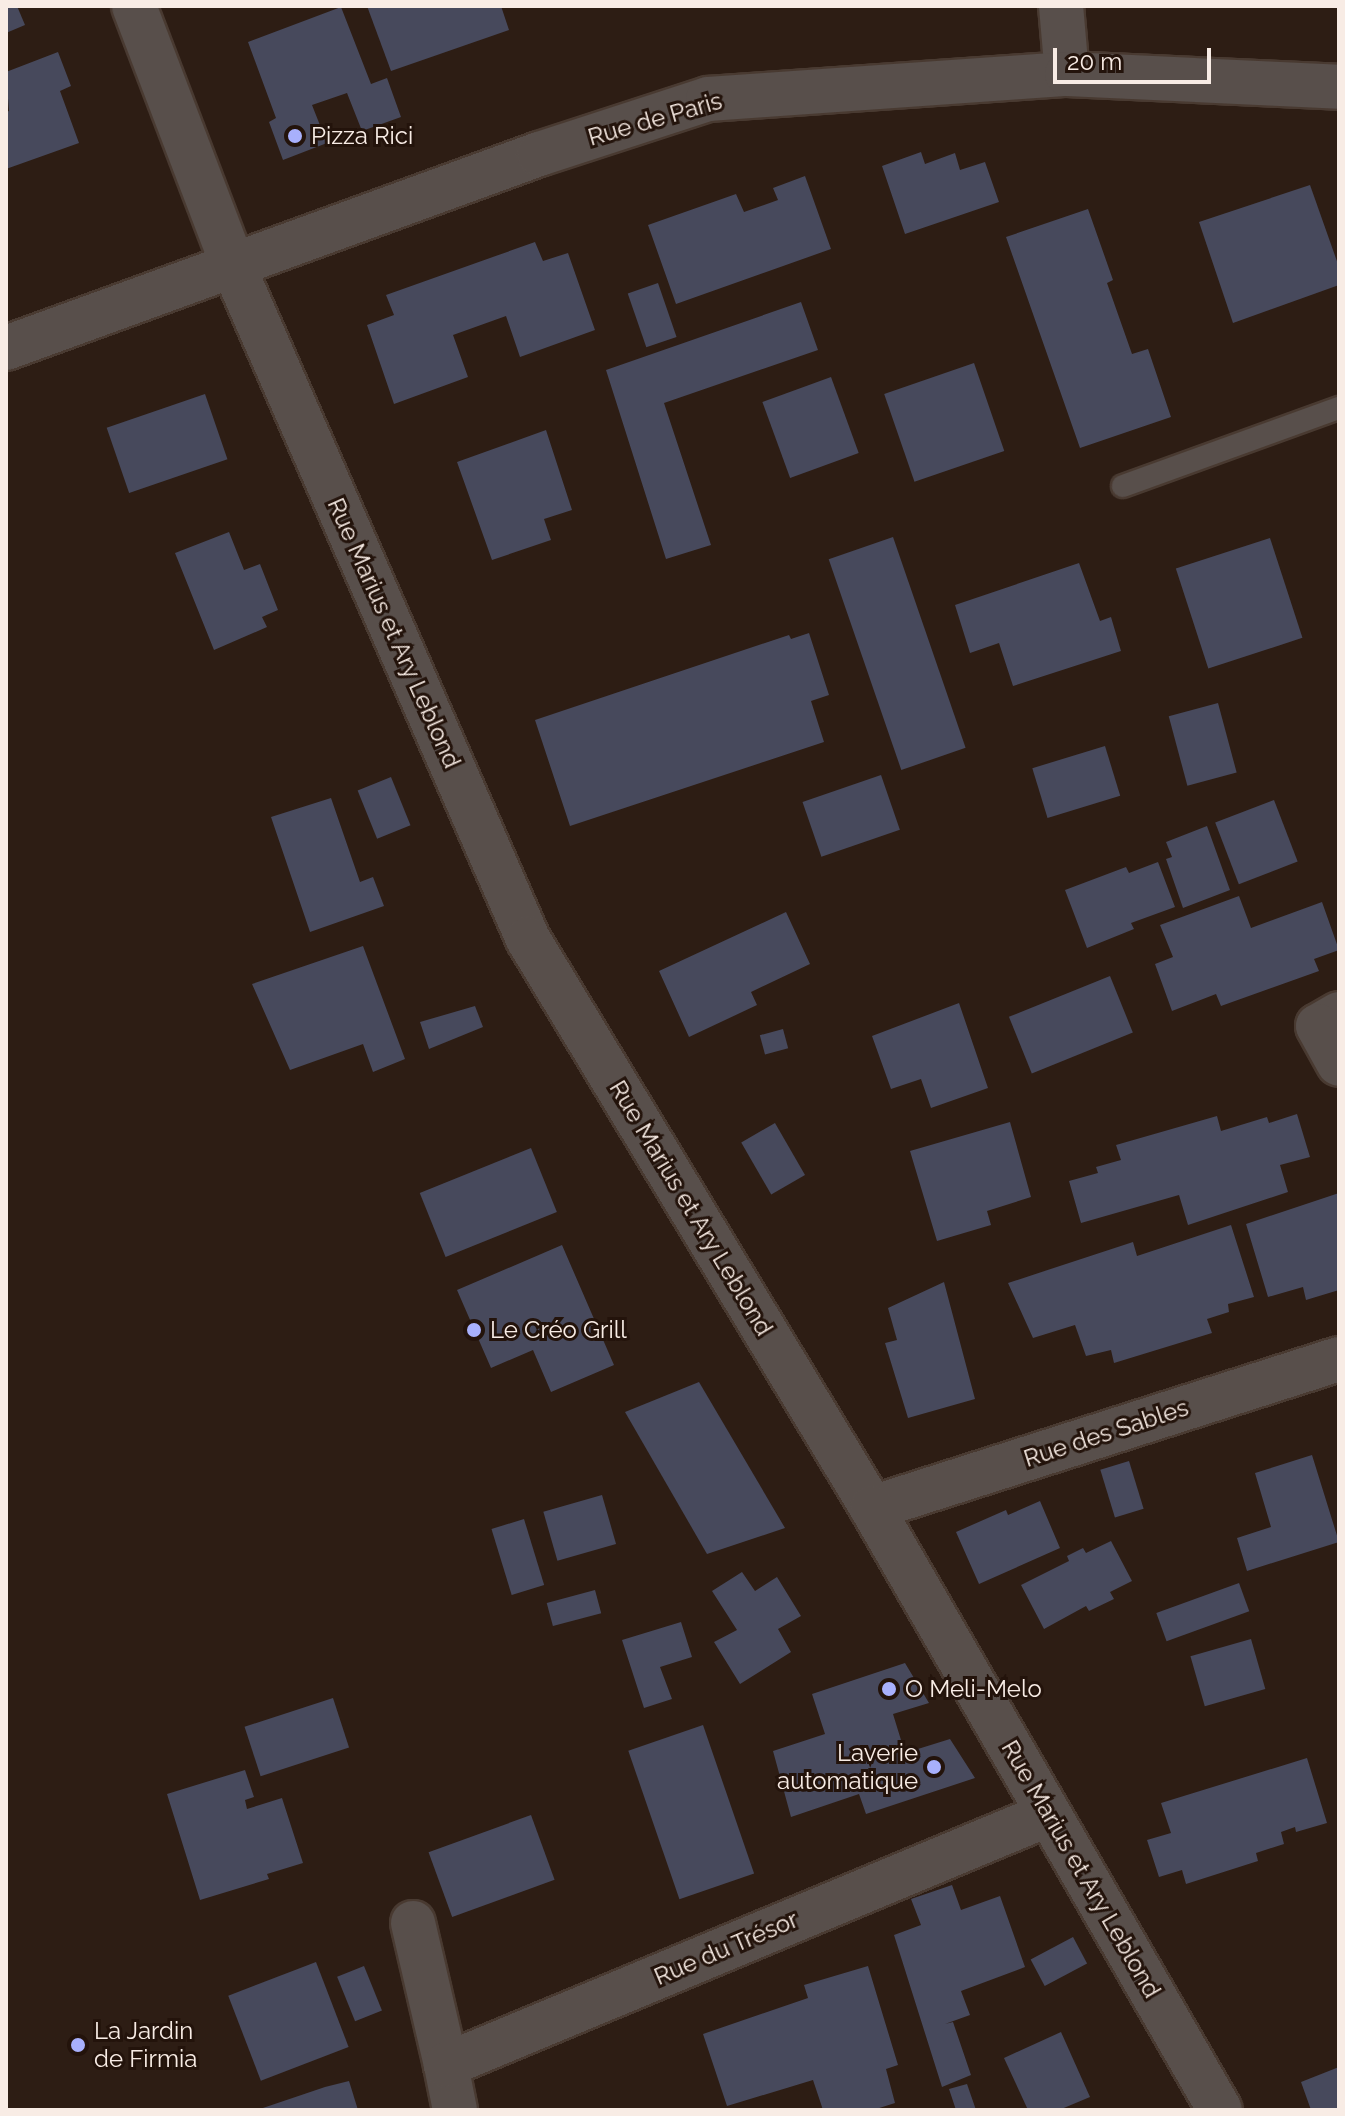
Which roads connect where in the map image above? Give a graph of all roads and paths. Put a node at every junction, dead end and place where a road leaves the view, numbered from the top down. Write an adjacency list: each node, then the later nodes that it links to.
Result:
1 (134, 6): 5 (street, Rue Marius et Ary Leblond)
2 (1061, 6): 3 (street)
3 (1067, 74): 4 (street, Rue de Paris); 5 (street, Rue de Paris)
4 (1339, 87)
5 (234, 268): 6 (street, Rue de Paris); 12 (street, Rue Marius et Ary Leblond)
6 (6, 348)
7 (1339, 408): 8 (lane)
8 (1123, 486)
9 (1339, 1014): 10 (street)
10 (1339, 1064)
11 (1339, 1359): 12 (street, Rue des Sables)
12 (872, 1508): 13 (street, Rue Marius et Ary Leblond)
13 (1049, 1814): 15 (street, Rue du Trésor); 17 (street, Rue Marius et Ary Leblond)
14 (413, 1923): 15 (street)
15 (446, 2065): 16 (street)
16 (455, 2110)
17 (1220, 2110)

